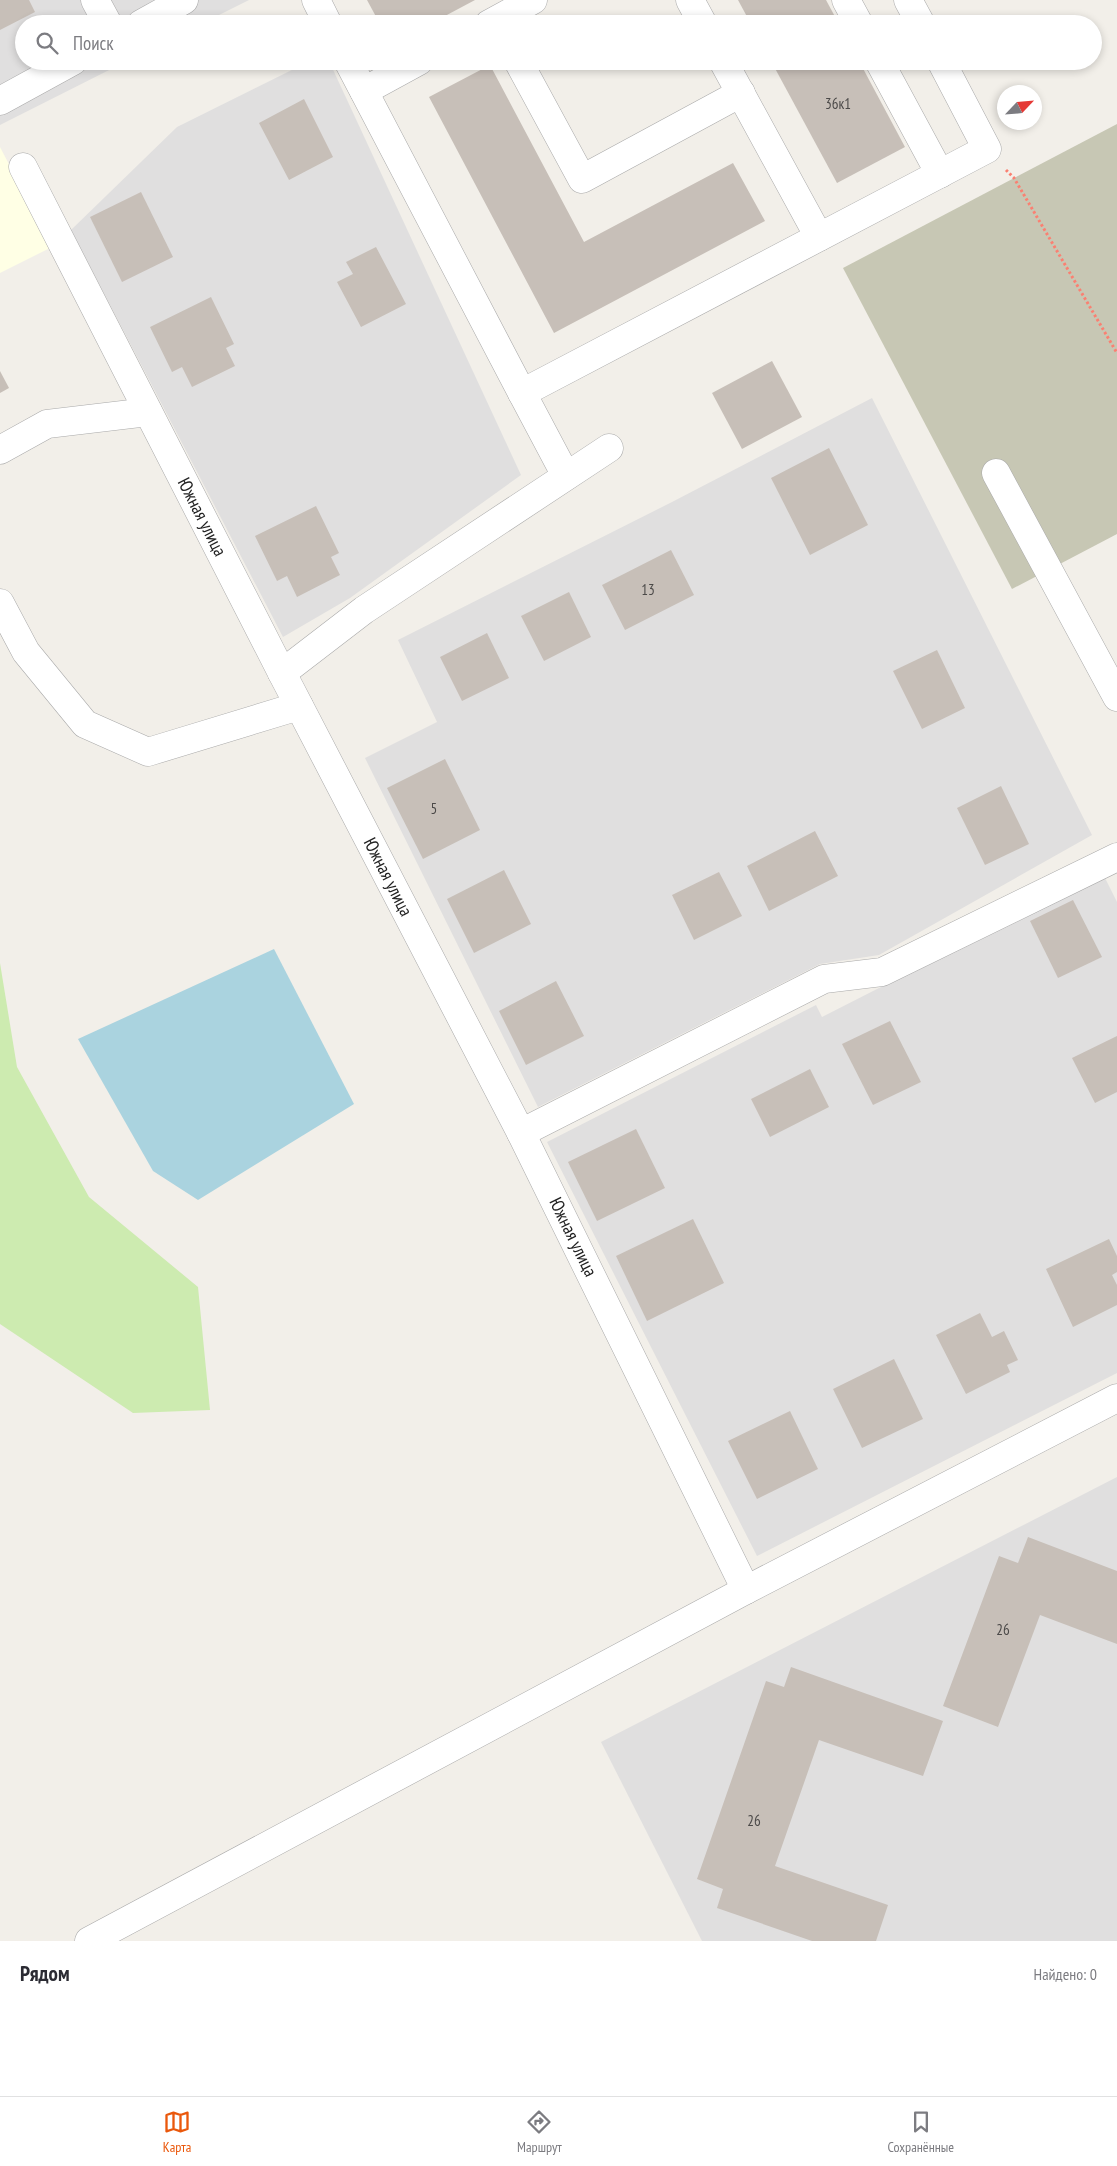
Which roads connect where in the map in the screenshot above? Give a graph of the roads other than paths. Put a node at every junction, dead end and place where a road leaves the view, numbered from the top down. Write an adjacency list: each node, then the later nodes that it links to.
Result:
1 (94, 0): 8 (street)
2 (184, 0): 9 (street)
3 (316, 0): 10 (street)
4 (533, 0): 11 (street)
5 (690, 0): 12 (street)
6 (846, 0): 13 (street)
7 (908, 0): 14 (street)
8 (103, 15)
9 (157, 15)
10 (324, 15)
11 (506, 15)
12 (698, 15)
13 (854, 15)
14 (916, 15)
15 (56, 70): 24 (street)
16 (353, 70): 22 (street)
17 (402, 70): 22 (street)
18 (523, 70): 23 (street)
19 (728, 70): 23 (street)
20 (884, 70): 26 (street)
21 (945, 70): 26 (street)
22 (364, 91): 28 (street)
23 (741, 94): 27 (street)
24 (0, 101)
25 (23, 167): 29 (street, Южная улица)
26 (940, 174): 27 (street)
27 (819, 237): 28 (street)
28 (522, 393): 33 (street)
29 (148, 412): 31 (street); 35 (street, Южная улица)
30 (609, 448): 33 (street)
31 (0, 450)
32 (996, 473): 36 (street)
33 (566, 476): 35 (street)
34 (0, 603): 37 (street)
35 (282, 674): 37 (street, Южная улица)
36 (1117, 697)
37 (299, 706): 39 (street, Южная улица)
38 (1117, 857): 39 (street)
39 (521, 1133): 41 (street, Южная улица)
40 (1117, 1398): 41 (street)
41 (746, 1590): 42 (street)
42 (89, 1941)

